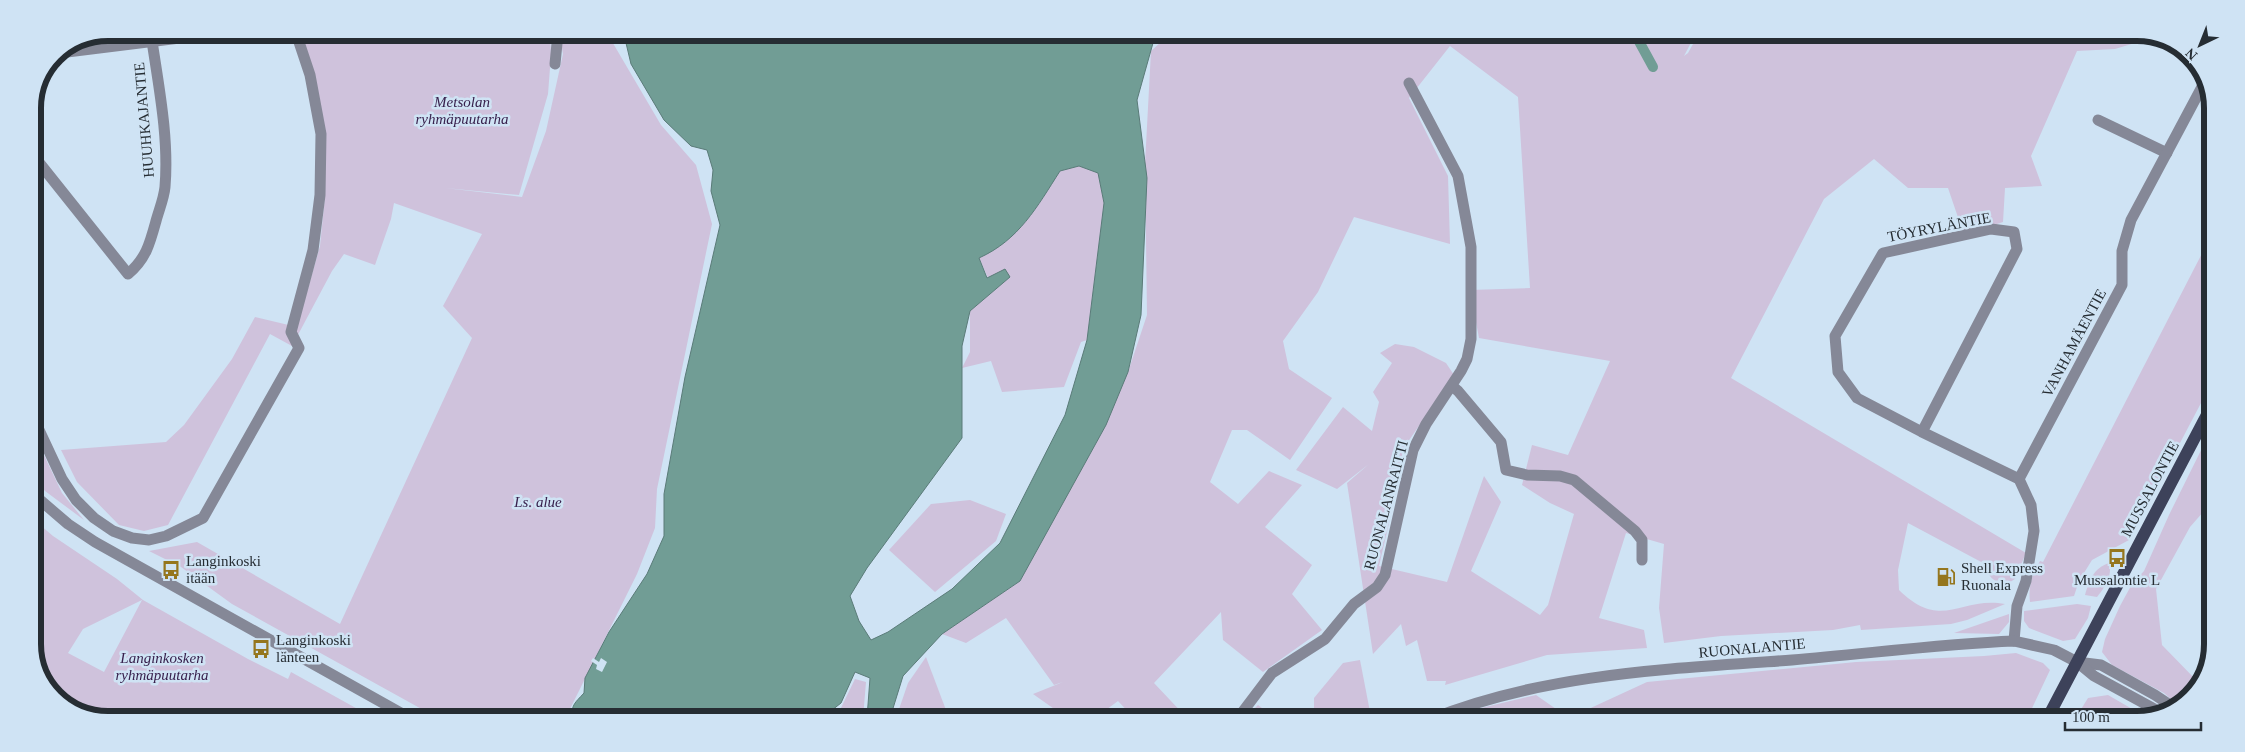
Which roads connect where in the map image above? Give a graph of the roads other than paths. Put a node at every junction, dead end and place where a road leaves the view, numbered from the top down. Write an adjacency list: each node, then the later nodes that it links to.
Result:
1 (152, 41): 4 (street); 10 (street, HUUHKAJANTIE)
2 (299, 41): 14 (street)
3 (557, 41): 5 (street)
4 (74, 51)
5 (554, 64)
6 (1409, 84): 11 (street, RUONALANRAITTI)
7 (2201, 89): 9 (street, VANHAMÄENTIE)
8 (2098, 120): 9 (street)
9 (2167, 153): 15 (street, VANHAMÄENTIE)
10 (41, 166)
11 (1452, 386): 17 (street); 23 (street, RUONALANRAITTI)
12 (2204, 420): 19 (main road, MUSSALONTIE)
13 (1922, 432): 13 (street, TÖYRYLÄNTIE); 15 (street, TÖYRYLÄNTIE)
14 (41, 434)
15 (2019, 479): 18 (street)
16 (41, 501): 22 (street)
17 (1642, 560)
18 (2014, 641): 19 (street, RUONALANTIE); 24 (street, RUONALANTIE)
19 (2077, 662): 20 (street); 21 (street); 25 (main road, MUSSALONTIE)
20 (2167, 703)
21 (2153, 708)
22 (397, 711)
23 (1243, 711)
24 (1455, 711)
25 (2051, 711)

